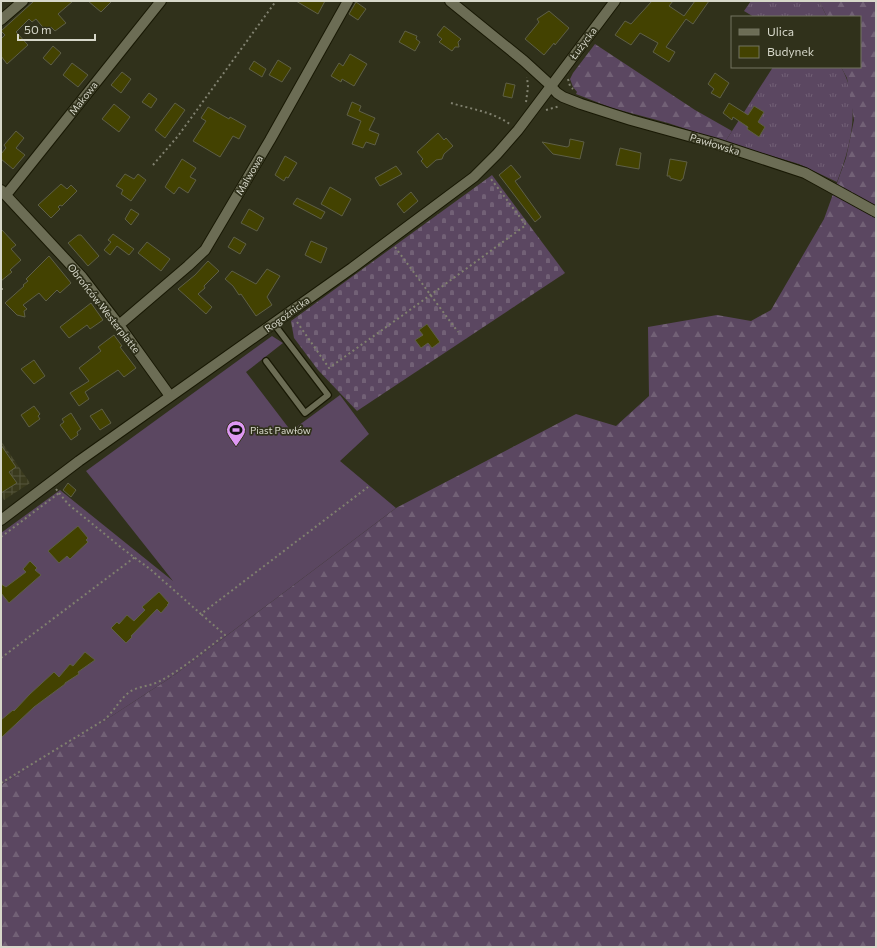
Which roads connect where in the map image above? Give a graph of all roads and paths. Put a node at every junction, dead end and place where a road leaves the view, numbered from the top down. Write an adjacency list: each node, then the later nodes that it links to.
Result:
1 (23, 1): 7 (street)
2 (161, 1): 15 (street, Makowa)
3 (276, 1): 13 (path)
4 (348, 1): 23 (street, Malwowa)
5 (450, 1): 9 (street, Pawłowska)
6 (615, 1): 9 (street, Łużycka)
7 (1, 20)
8 (526, 75): 11 (path)
9 (551, 86): 12 (street, Rogoźnicka); 16 (street, Pawłowska)
10 (451, 103): 12 (path)
11 (526, 103)
12 (518, 130): 22 (street, Rogoźnicka)
13 (154, 165)
14 (491, 179): 20 (path)
15 (4, 192): 23 (street, Obrońców Westerplatte)
16 (876, 212)
17 (393, 245): 20 (path)
18 (1, 289): 19 (path)
19 (6, 289)
20 (430, 294): 21 (path); 24 (path)
21 (297, 322)
22 (274, 324): 25 (lane); 26 (street, Rogoźnicka)
23 (120, 325): 26 (street, Obrońców Westerplatte)
24 (458, 332)
25 (266, 361)
26 (170, 396): 27 (street, Rogoźnicka)
27 (51, 481): 29 (path); 30 (street, Rogoźnicka)
28 (368, 487): 33 (path)
29 (59, 493): 31 (path); 32 (path)
30 (1, 520)
31 (1, 537)
32 (135, 557): 33 (path); 34 (path)
33 (201, 614): 35 (path)
34 (1, 658)
35 (1, 783)

